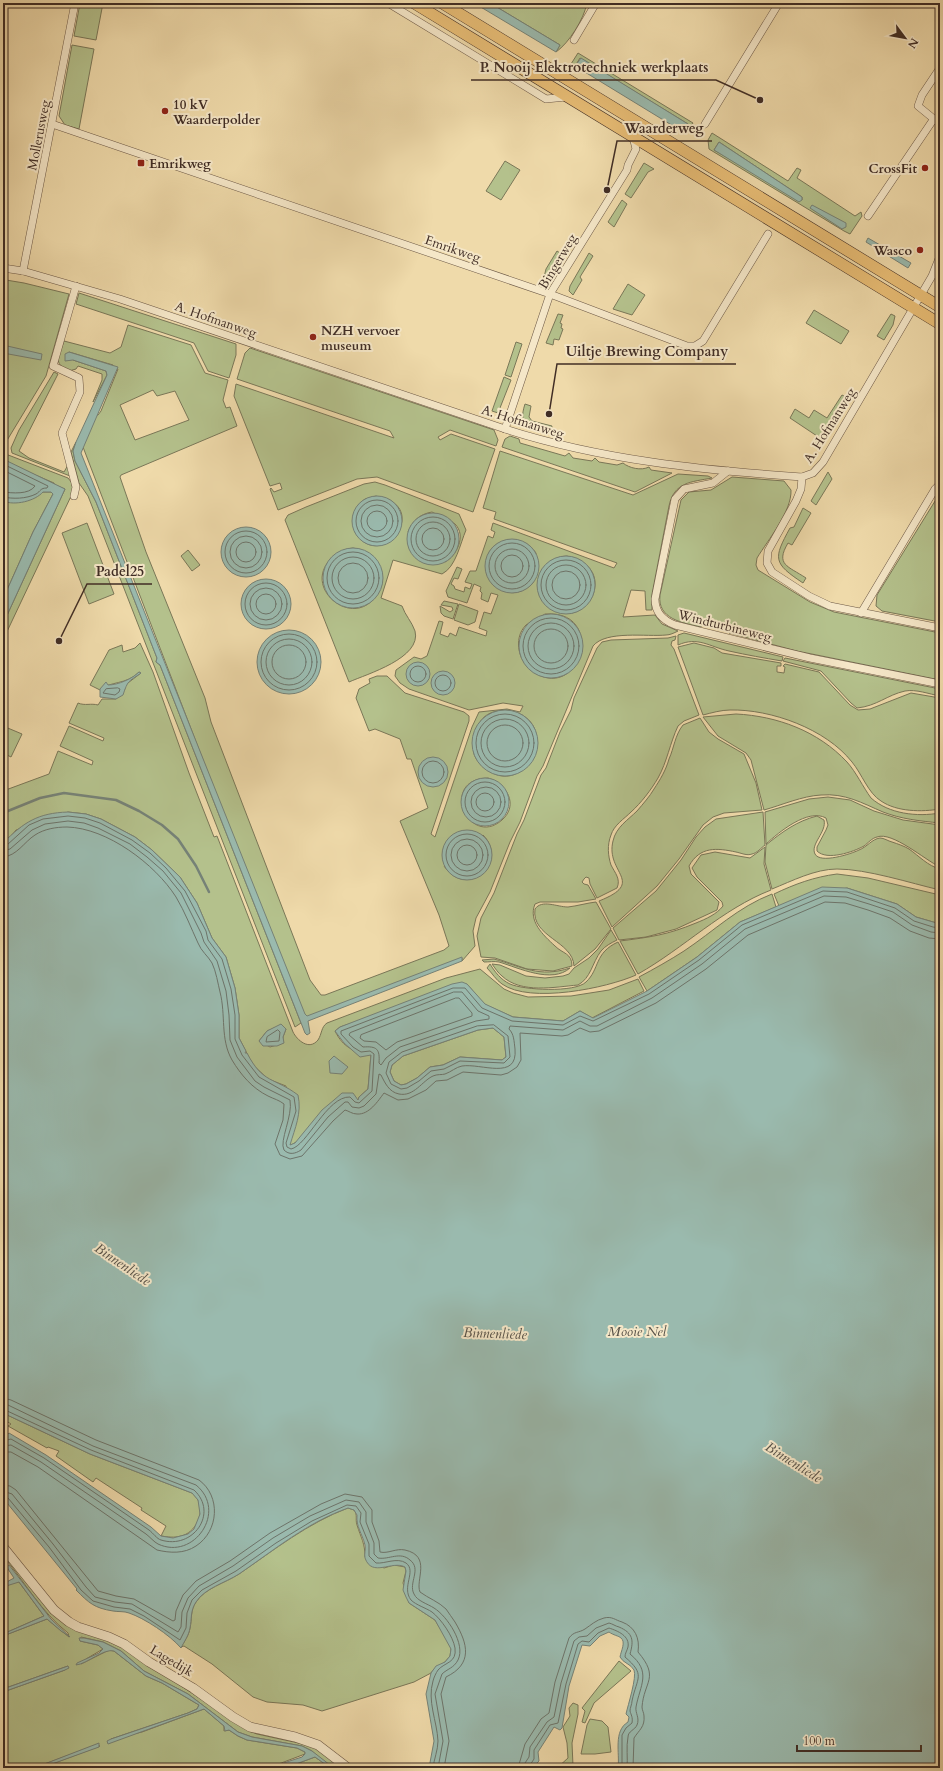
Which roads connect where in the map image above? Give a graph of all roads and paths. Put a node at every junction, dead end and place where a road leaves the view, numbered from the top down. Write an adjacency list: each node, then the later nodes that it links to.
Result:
1 (75, 3): 12 (street, Mollerusweg)
2 (388, 3): 10 (street)
3 (414, 3): 7 (main road)
4 (596, 3): 8 (street)
5 (779, 3): 13 (street)
6 (445, 4): 7 (street); 23 (main road)
7 (438, 18): 10 (main road)
8 (574, 40)
9 (940, 68): 11 (street)
10 (569, 97): 15 (main road)
11 (933, 120): 14 (street); 16 (street)
12 (52, 124): 20 (street, Mollerusweg); 22 (street, Emrikweg)
13 (705, 124)
14 (940, 124)
15 (633, 137): 22 (street, Bingerweg); 25 (main road)
16 (868, 216)
17 (768, 234): 22 (street, Emrikweg)
18 (940, 256): 23 (street, A. Hofmanweg)
19 (3, 268): 20 (street, A. Hofmanweg)
20 (22, 271): 21 (street, A. Hofmanweg)
21 (76, 286): 27 (street, A. Hofmanweg); 31 (street)
22 (550, 294): 27 (street, Bingerweg)
23 (921, 296): 24 (main road); 25 (street, A. Hofmanweg)
24 (940, 307)
25 (914, 308): 26 (main road); 29 (street, A. Hofmanweg)
26 (940, 324)
27 (505, 429): 28 (street, A. Hofmanweg)
28 (728, 471): 29 (street, A. Hofmanweg); 34 (street, Windturbineweg)
29 (802, 477): 32 (street)
30 (940, 484): 32 (street)
31 (74, 496)
32 (861, 613): 33 (street)
33 (940, 628)
34 (940, 684)
35 (3, 1546): 36 (street, Lagedijk)
36 (348, 1768)

